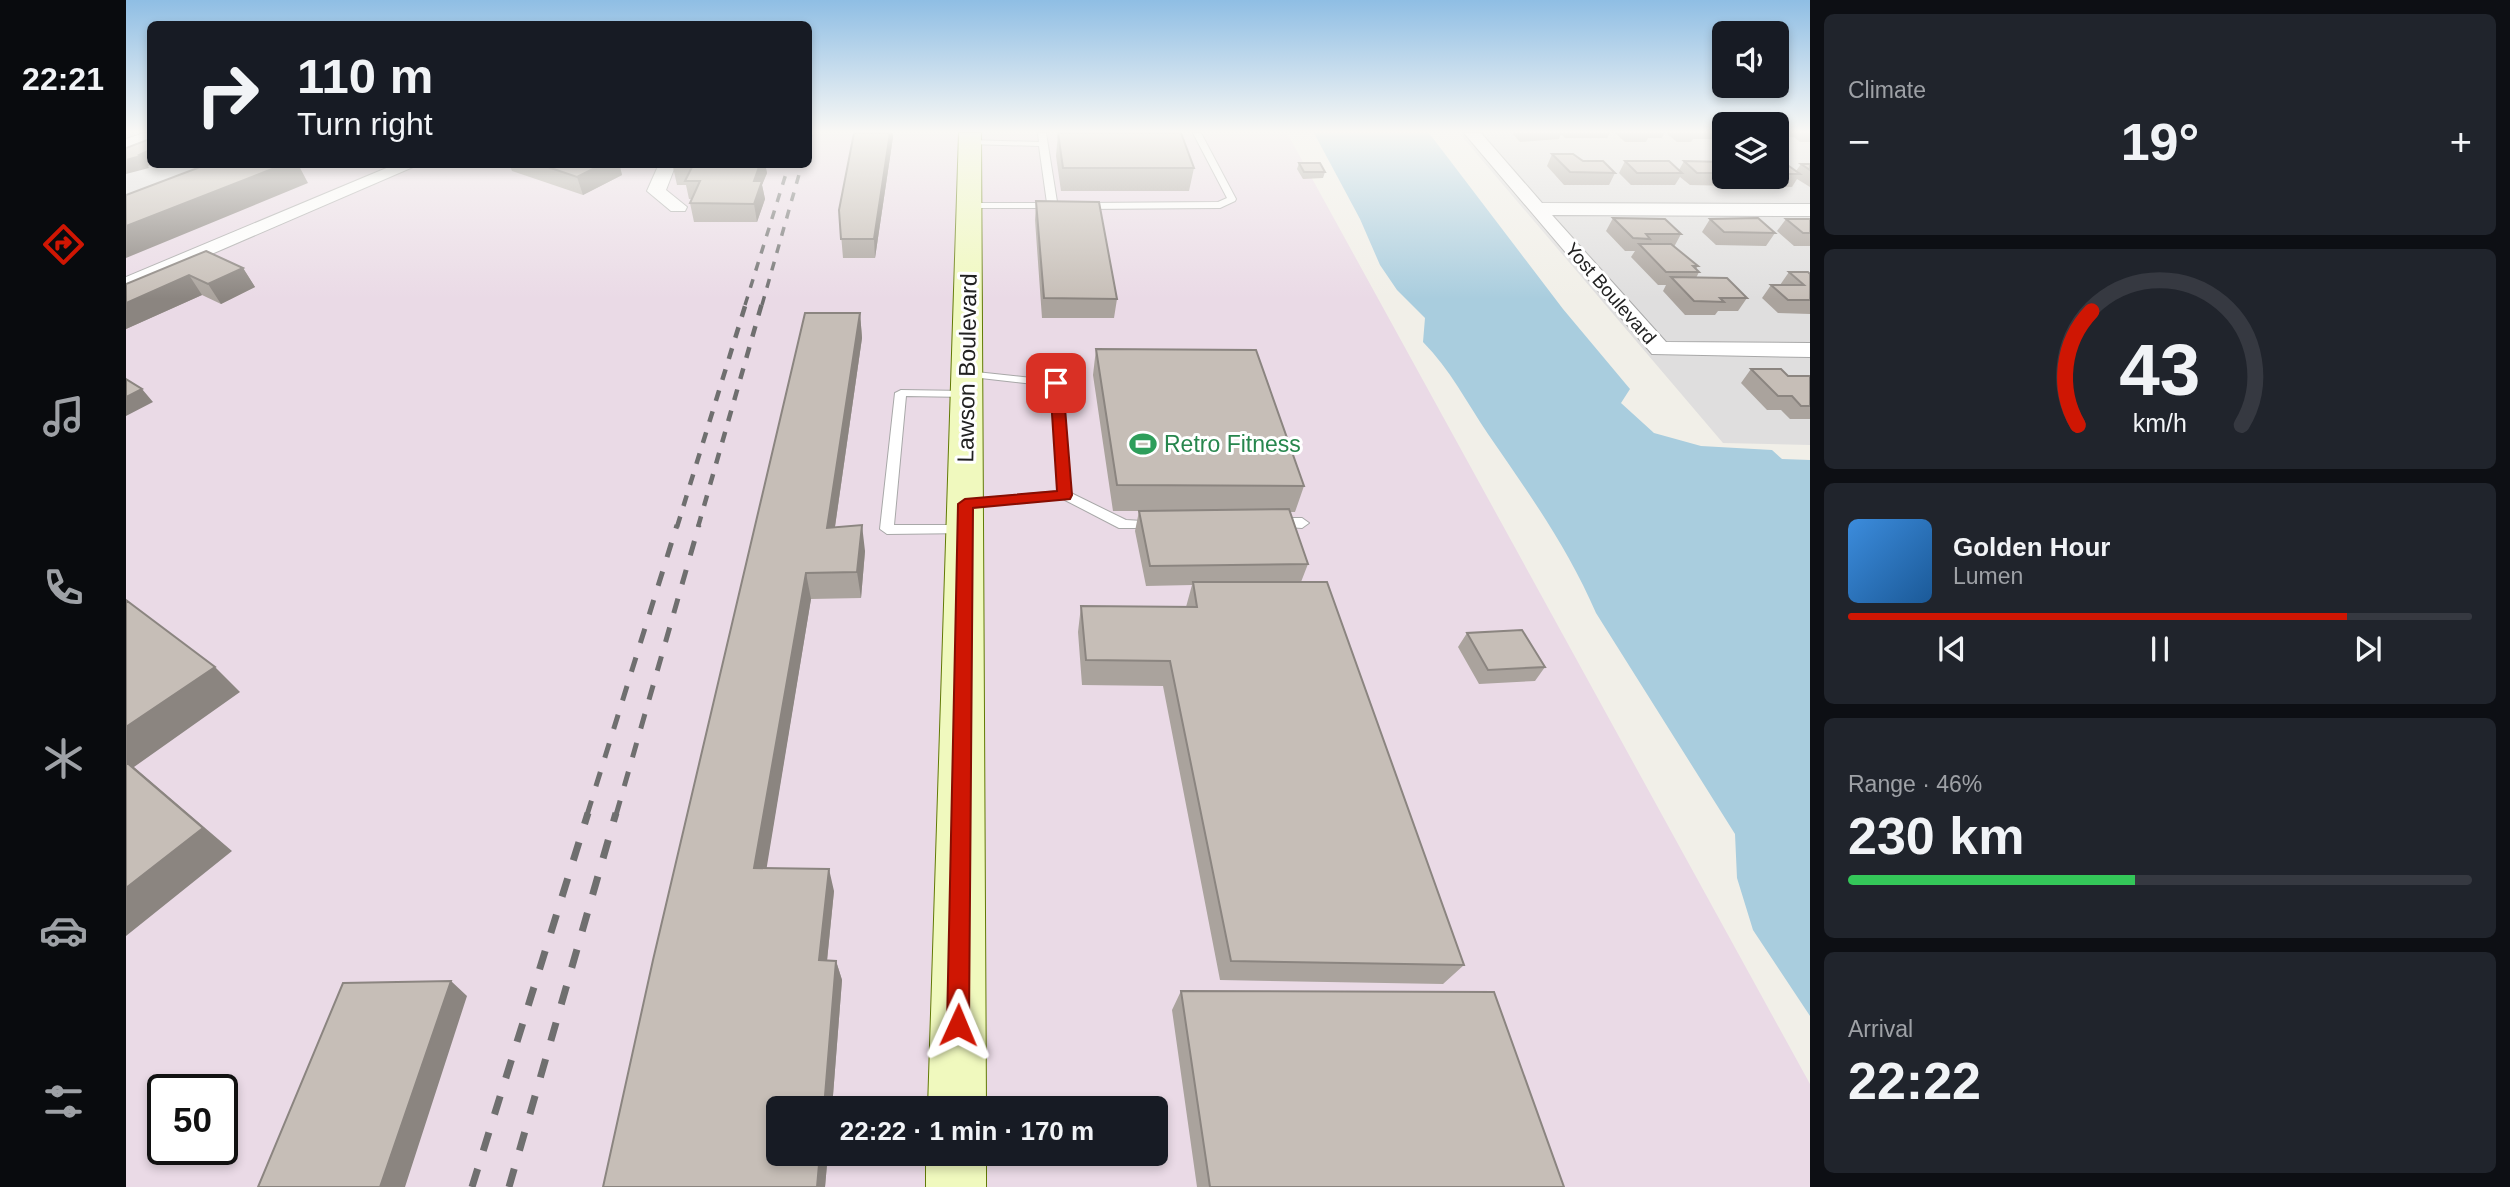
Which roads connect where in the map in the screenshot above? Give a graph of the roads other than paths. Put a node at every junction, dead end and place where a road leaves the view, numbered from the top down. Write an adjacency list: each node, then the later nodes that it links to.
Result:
1 (354, 188): 12 (street)
2 (657, 188): 9 (street)
3 (969, 188): 7 (main road, Lawson Boulevard)
4 (1049, 188): 8 (lane)
5 (1226, 188): 8 (lane)
6 (1519, 188): 10 (street, Yost Boulevard)
7 (969, 206): 8 (lane); 14 (main road, Lawson Boulevard)
8 (1052, 206)
9 (678, 207)
10 (1537, 209): 11 (street); 13 (street, Yost Boulevard)
11 (1810, 210)
12 (126, 285)
13 (1810, 350)
14 (967, 384): 15 (lane); 16 (main road, Lawson Boulevard); 16 (lane)
15 (1065, 495): 16 (lane); 19 (lane)
16 (965, 517): 20 (main road, Lawson Boulevard)
17 (1261, 523): 18 (lane)
18 (1302, 523)
19 (1165, 524)
20 (957, 1096)
21 (956, 1166): 22 (main road)
22 (956, 1187)

